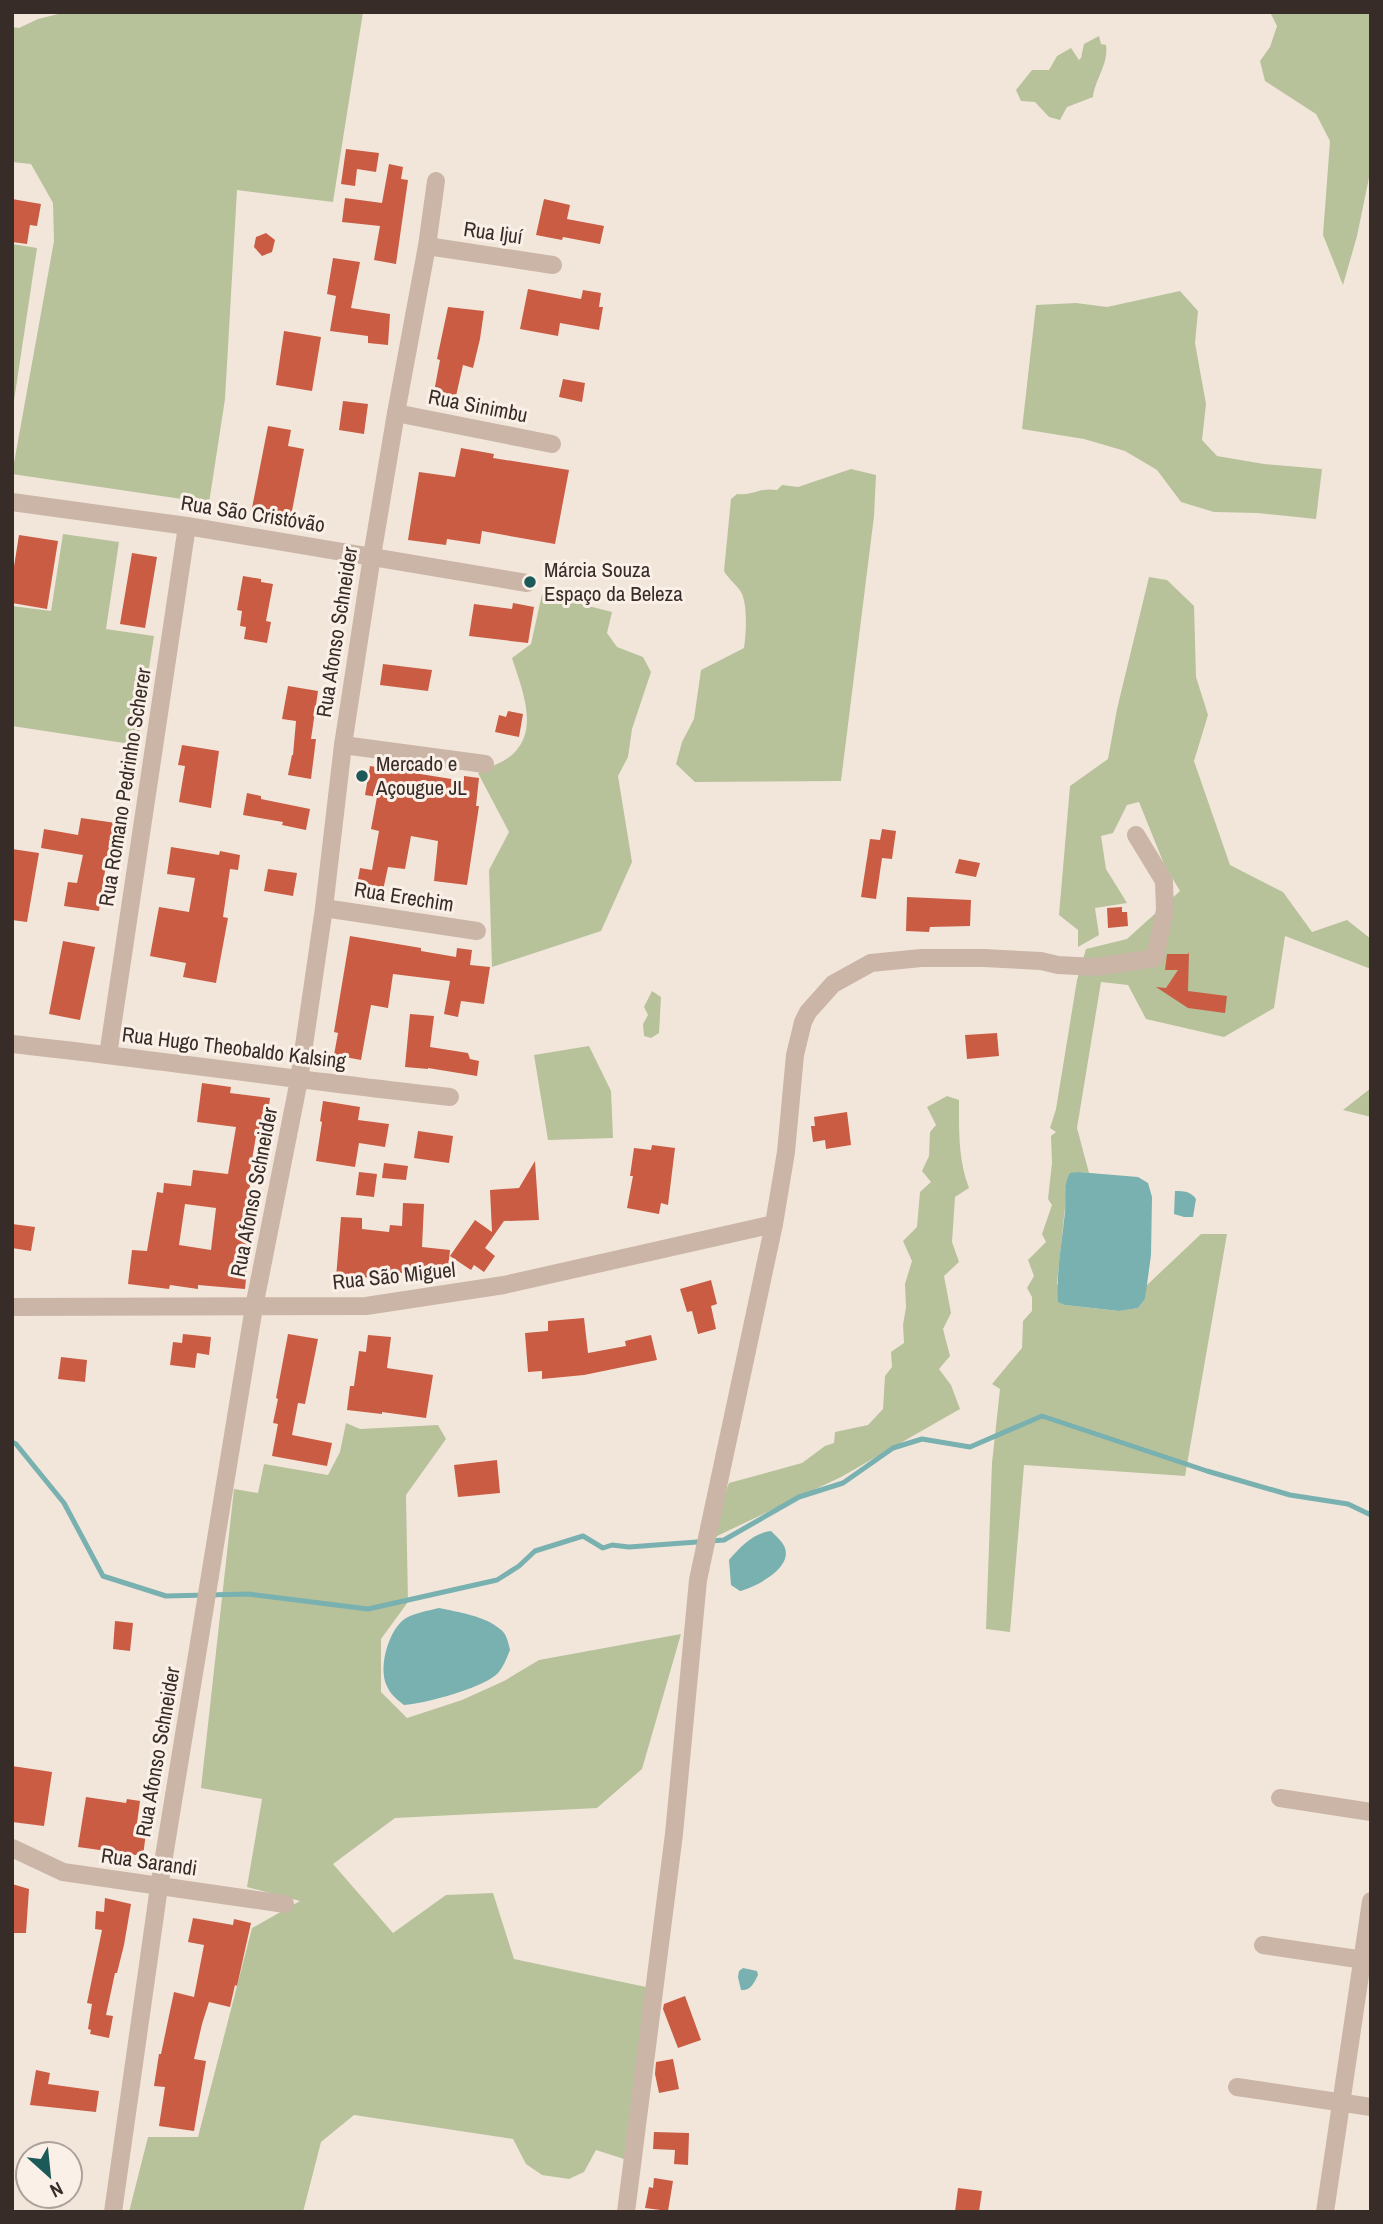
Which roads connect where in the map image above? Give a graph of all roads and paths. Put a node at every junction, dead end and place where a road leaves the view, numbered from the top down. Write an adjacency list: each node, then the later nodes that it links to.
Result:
1 (436, 181): 2 (street, Rua Afonso Schneider)
2 (427, 246): 3 (street, Rua Ijuí); 4 (street, Rua Afonso Schneider)
3 (553, 265)
4 (396, 413): 5 (street, Rua Sinimbu); 8 (street, Rua Afonso Schneider)
5 (552, 444)
6 (12, 502): 7 (street, Rua São Cristóvão)
7 (187, 526): 8 (street, Rua São Cristóvão); 16 (street, Rua Romano Pedrinho Scherer)
8 (372, 556): 9 (street, Rua São Cristóvão); 10 (street, Rua Afonso Schneider)
9 (527, 583)
10 (343, 745): 11 (street); 13 (street, Rua Afonso Schneider)
11 (485, 764)
12 (1136, 835): 19 (street)
13 (324, 908): 14 (street, Rua Erechim); 17 (street, Rua Afonso Schneider)
14 (477, 931)
15 (12, 1044): 16 (street, Rua Hugo Theobaldo Kalsing)
16 (108, 1055): 17 (street, Rua Hugo Theobaldo Kalsing)
17 (299, 1080): 18 (street, Rua Hugo Theobaldo Kalsing); 21 (street, Rua Afonso Schneider)
18 (450, 1097)
19 (774, 1224): 21 (street, Rua São Miguel); 34 (street)
20 (12, 1307): 21 (street, Rua São Miguel)
21 (254, 1307): 25 (street, Rua Afonso Schneider)
22 (1280, 1798): 23 (street)
23 (1371, 1812)
24 (12, 1848): 25 (street, Rua Sarandi)
25 (159, 1887): 27 (street, Rua Sarandi); 33 (street, Rua Afonso Schneider)
26 (1371, 1901): 29 (street)
27 (285, 1904)
28 (1263, 1945): 29 (street)
29 (1366, 1961): 31 (street)
30 (1237, 2087): 31 (street)
31 (1341, 2103): 32 (street); 35 (street)
32 (1371, 2107)
33 (113, 2212)
34 (626, 2212)
35 (1325, 2212)

